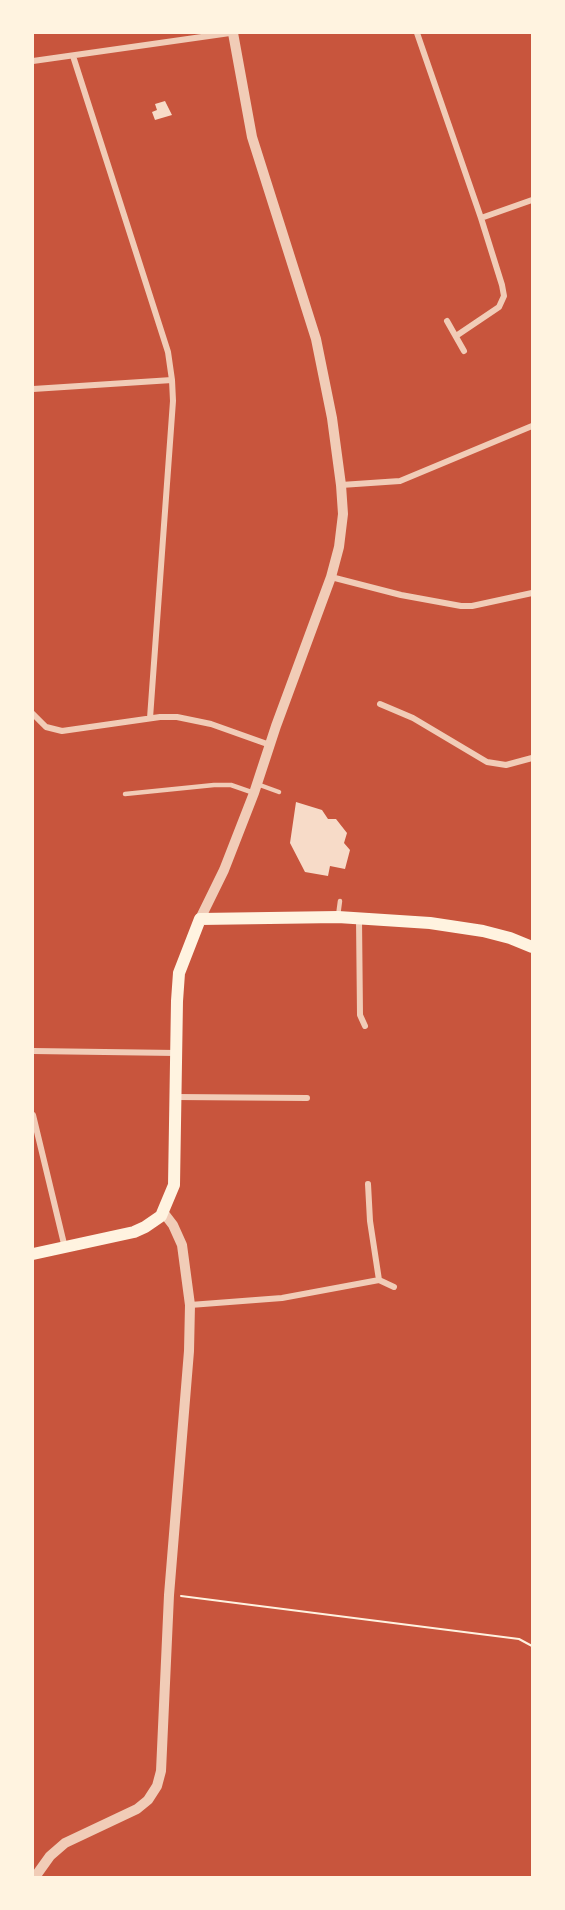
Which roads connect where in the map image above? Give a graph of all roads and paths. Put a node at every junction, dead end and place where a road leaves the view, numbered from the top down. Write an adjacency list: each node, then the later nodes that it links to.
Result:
1 (232, 33): 3 (street); 13 (street)
2 (417, 33): 6 (street)
3 (73, 56): 4 (street); 10 (street)
4 (33, 61)
5 (532, 200): 6 (street)
6 (481, 218): 8 (street)
7 (447, 321): 8 (street)
8 (456, 336): 9 (street)
9 (464, 351)
10 (172, 380): 11 (street); 18 (street)
11 (33, 389)
12 (532, 426): 13 (street)
13 (342, 485): 14 (street)
14 (331, 577): 15 (street); 19 (street)
15 (532, 593)
16 (380, 704): 20 (street)
17 (33, 714): 18 (street)
18 (150, 718): 19 (street)
19 (270, 745): 21 (street)
20 (532, 758)
21 (256, 789): 22 (lane); 23 (lane); 27 (street)
22 (279, 792)
23 (125, 794)
24 (340, 900): 25 (lane)
25 (338, 917): 26 (main road); 27 (main road)
26 (359, 918): 28 (main road); 29 (street)
27 (200, 919): 31 (main road)
28 (532, 947)
29 (365, 1026)
30 (33, 1051): 31 (street)
31 (177, 1053): 32 (main road)
32 (177, 1097): 33 (street); 36 (main road)
33 (307, 1098)
34 (33, 1115): 37 (street)
35 (368, 1184): 39 (street)
36 (163, 1212): 37 (main road); 41 (street)
37 (65, 1248): 38 (main road)
38 (33, 1254)
39 (379, 1280): 40 (street); 41 (street)
40 (394, 1287)
41 (190, 1305): 42 (street)
42 (169, 1595): 43 (path); 44 (street)
43 (532, 1646)
44 (35, 1877)

